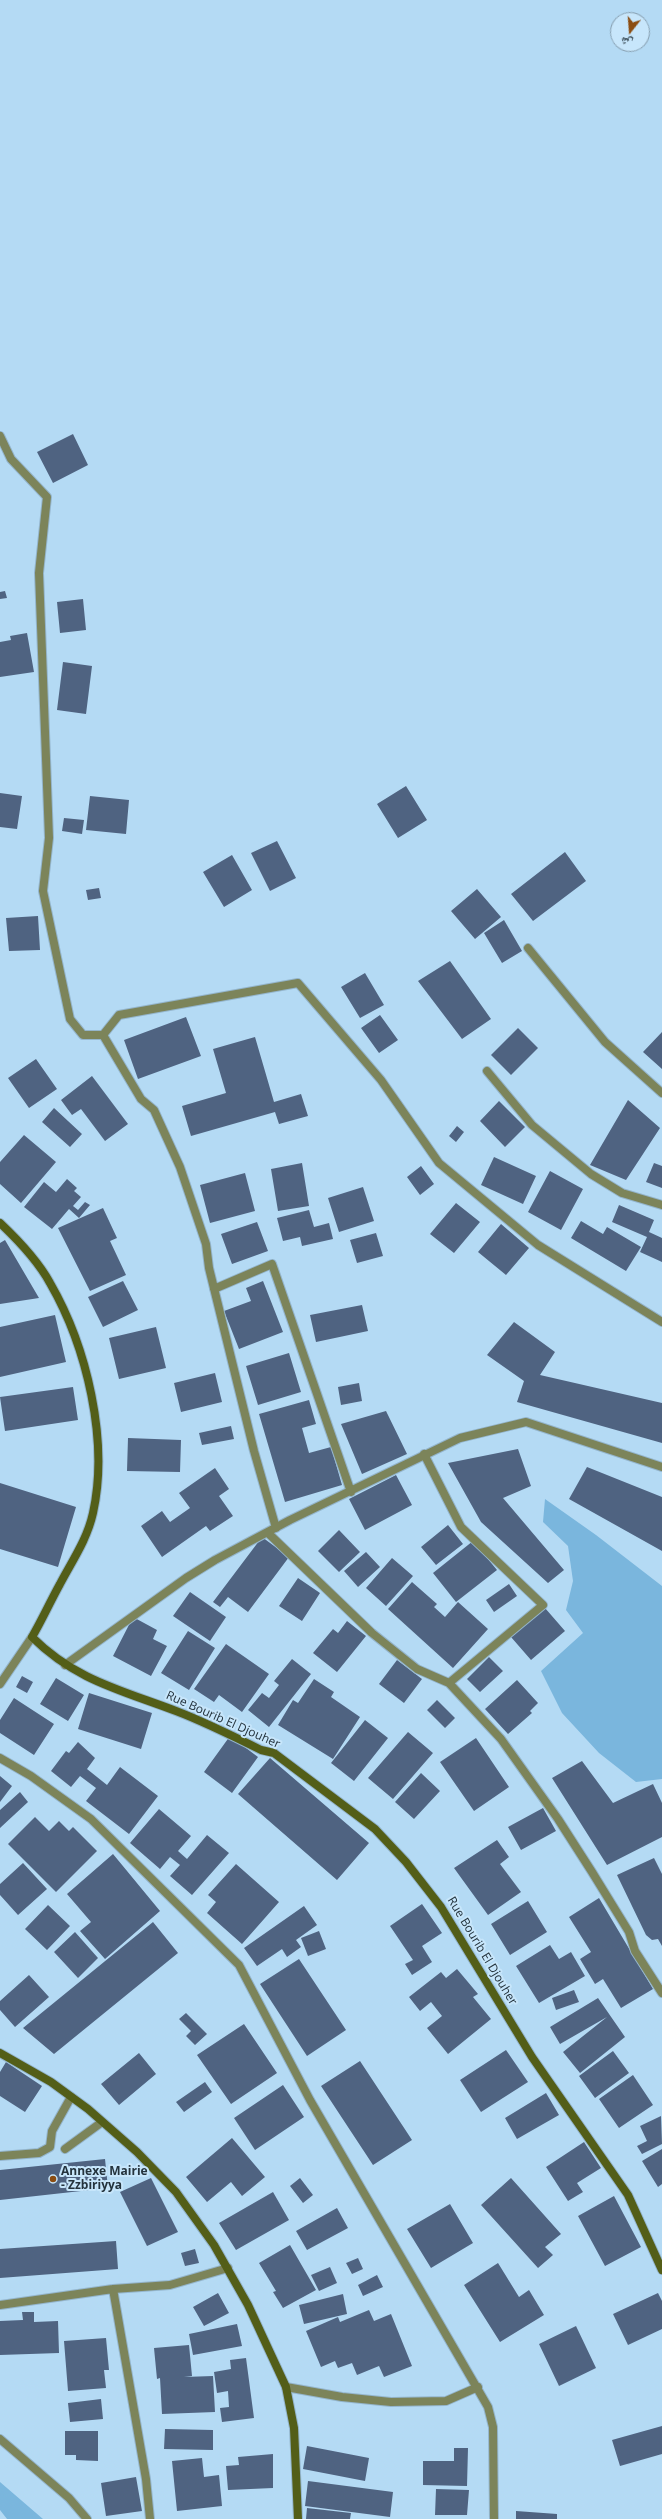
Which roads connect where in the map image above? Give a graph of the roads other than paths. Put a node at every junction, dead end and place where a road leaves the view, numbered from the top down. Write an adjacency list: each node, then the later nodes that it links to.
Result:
1 (0, 436): 3 (street)
2 (528, 948): 5 (street)
3 (103, 1035): 8 (street); 9 (street)
4 (487, 1071): 6 (street)
5 (662, 1093)
6 (662, 1205)
7 (0, 1223): 15 (main road)
8 (214, 1288): 12 (street); 13 (street)
9 (662, 1322)
10 (424, 1454): 11 (street); 12 (street); 17 (street)
11 (662, 1467)
12 (351, 1492): 13 (street)
13 (276, 1528): 14 (street)
14 (268, 1533): 16 (street); 17 (street)
15 (32, 1637): 16 (main road, Rue Bourib El Djouher); 18 (street)
16 (64, 1665): 27 (main road, Rue Bourib El Djouher)
17 (449, 1683): 20 (street)
18 (0, 1684)
19 (0, 1758): 31 (street)
20 (662, 1993)
21 (0, 2053): 22 (main road)
22 (71, 2097): 23 (main road); 25 (street)
23 (102, 2122): 24 (street); 26 (main road)
24 (65, 2149)
25 (0, 2156)
26 (228, 2268): 28 (street); 30 (main road)
27 (662, 2270)
28 (113, 2289): 29 (street); 34 (street)
29 (0, 2305)
30 (286, 2387): 31 (street); 35 (main road)
31 (478, 2387): 36 (street)
32 (0, 2439): 33 (street)
33 (87, 2519)
34 (150, 2519)
35 (298, 2519)
36 (494, 2519)

